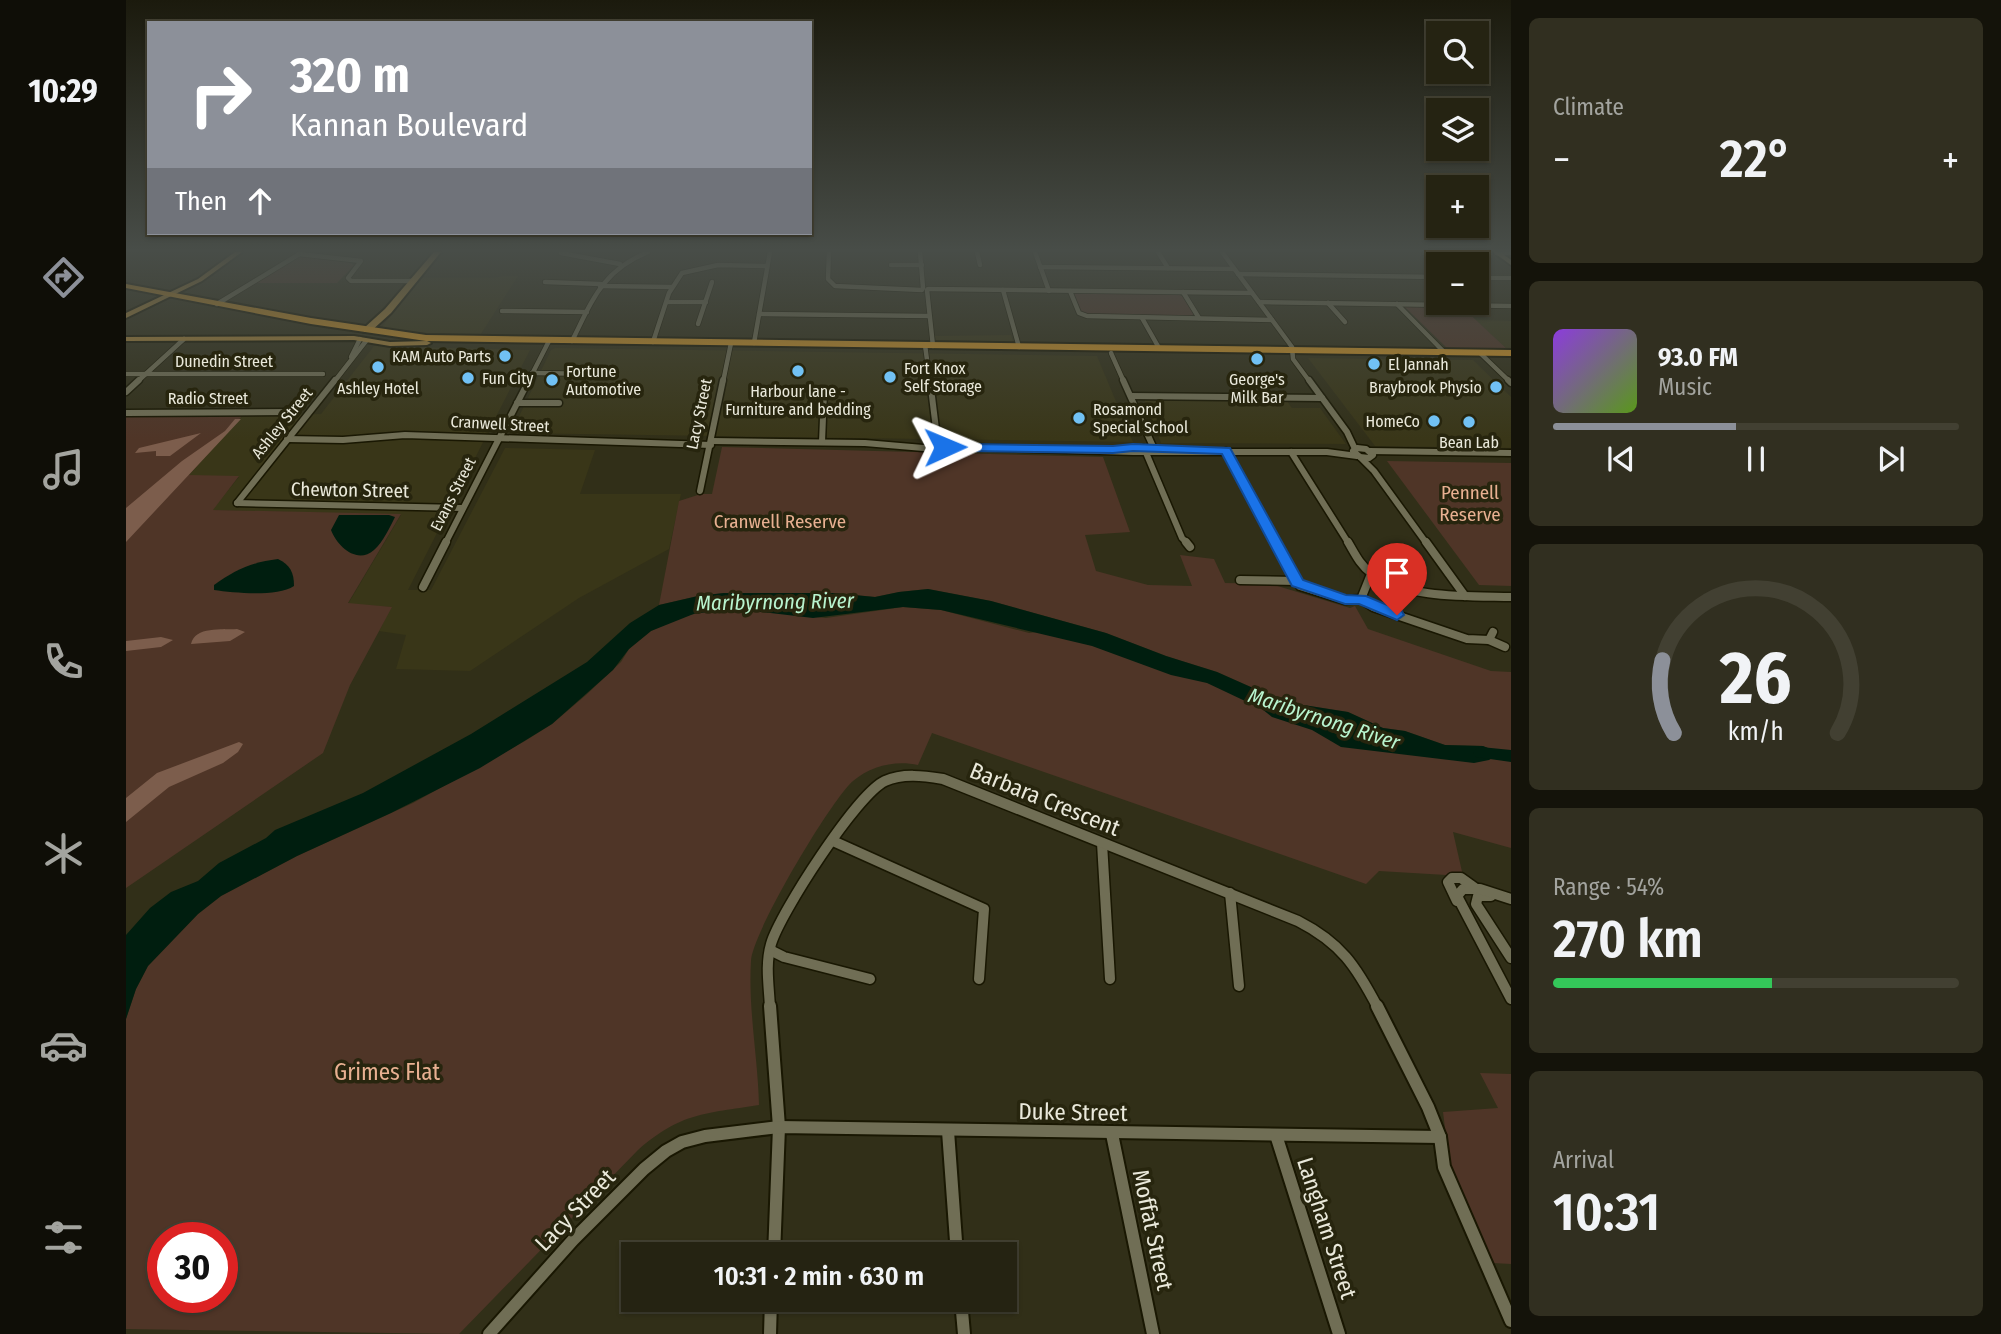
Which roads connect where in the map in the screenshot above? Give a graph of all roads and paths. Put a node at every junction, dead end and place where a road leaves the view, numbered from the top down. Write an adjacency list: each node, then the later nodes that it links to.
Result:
1 (274, 314): 20 (highway)
2 (385, 314): 20 (main road, Ashley Street)
3 (586, 314): 23 (street)
4 (663, 314): 24 (street)
5 (702, 314): 19 (street)
6 (759, 314): 28 (street)
7 (781, 314): 14 (street)
8 (1010, 314): 31 (street)
9 (1081, 314): 15 (street)
10 (1197, 314): 16 (street)
11 (1268, 314): 17 (street)
12 (1338, 314): 18 (street)
13 (1406, 314): 35 (street)
14 (929, 316): 30 (street)
15 (1142, 318): 16 (street); 32 (street)
16 (1199, 318): 17 (street)
17 (1272, 320): 34 (street)
18 (1345, 322)
19 (698, 324)
20 (367, 335): 22 (main road); 25 (main road); 26 (highway); 27 (highway); 33 (street, Ashley Street); 39 (street, Ashley Street)
21 (126, 339): 22 (main road)
22 (184, 339): 43 (street)
23 (572, 341): 24 (highway); 27 (highway)
24 (653, 342): 29 (highway)
25 (383, 343): 26 (main road); 33 (street)
26 (427, 343): 27 (highway)
27 (548, 343): 29 (highway); 41 (street, Evans Street)
28 (754, 343): 29 (highway); 30 (highway)
29 (731, 345): 30 (highway); 59 (street, Lacy Street)
30 (928, 347): 31 (highway); 36 (highway); 60 (street)
31 (1019, 347): 32 (highway)
32 (1158, 348): 34 (highway)
33 (359, 352): 39 (street, Ashley Street)
34 (1292, 352): 35 (highway); 36 (highway); 38 (highway); 50 (street)
35 (1444, 352): 38 (highway)
36 (1111, 353): 49 (street)
37 (1511, 355): 38 (highway)
38 (1479, 356): 40 (street); 40 (street)
39 (350, 360): 57 (street, Ashley Street)
40 (1494, 368): 46 (street)
41 (532, 373): 45 (street); 51 (street, Evans Street)
42 (126, 374): 43 (street, Dunedin Street)
43 (146, 374): 44 (street, Dunedin Street); 47 (street)
44 (323, 374)
45 (602, 374)
46 (1511, 383)
47 (126, 392)
48 (824, 393): 58 (street)
49 (1131, 396): 50 (street); 62 (street)
50 (1322, 398): 55 (street)
51 (517, 403): 52 (street); 56 (street, Evans Street)
52 (559, 403)
53 (126, 412): 54 (street, Radio Street)
54 (290, 412)
55 (1347, 432): 65 (street); 66 (street)
56 (500, 438): 57 (street, Cranwell Street); 59 (street, Cranwell Street); 71 (street, Evans Street)
57 (287, 439): 70 (street, Ashley Street)
58 (822, 442): 59 (street, Cranwell Street); 60 (street, Cranwell Street)
59 (711, 443): 69 (street, Lacy Street)
60 (938, 445): 61 (street, Cranwell Street)
61 (1145, 450): 62 (street, Cranwell Street); 72 (street)
62 (1155, 450): 63 (street, Cranwell Street)
63 (1226, 451): 64 (street, Cranwell Street); 75 (street)
64 (1291, 452): 65 (street, Cranwell Street); 73 (street)
65 (1356, 453): 66 (street, Cranwell Street); 68 (street)
66 (1369, 453): 67 (street); 68 (street)
67 (1511, 453)
68 (1374, 471): 77 (street)
69 (700, 491)
70 (237, 503): 71 (street, Chewton Street)
71 (463, 508): 76 (street, Evans Street)
72 (1189, 547)
73 (1371, 574): 77 (street); 79 (street)
74 (1240, 580): 75 (street)
75 (1296, 581): 79 (street)
76 (422, 587)
77 (1465, 596): 78 (street)
78 (1511, 597)
79 (1361, 600): 80 (street)
80 (1505, 647)
81 (833, 841): 82 (street, Barbara Crescent); 85 (street, Barbara Crescent); 88 (street)
82 (1102, 843): 83 (street, Barbara Crescent); 89 (street)
83 (1230, 893): 90 (street); 97 (street, Barbara Crescent)
84 (1511, 899): 86 (street); 91 (street)
85 (770, 950): 87 (street); 92 (street, Barbara Crescent)
86 (1511, 958)
87 (870, 979)
88 (979, 979)
89 (1110, 979)
90 (1239, 986)
91 (1511, 999)
92 (779, 1126): 93 (street, Duke Street); 96 (street, Duke Street); 98 (street, Barbara Crescent)
93 (948, 1131): 94 (street, Duke Street); 99 (street)
94 (1112, 1134): 95 (street, Duke Street); 106 (street, Moffat Street)
95 (1276, 1135): 97 (street, Duke Street); 107 (street, Langham Street)
96 (705, 1136): 103 (street, Lacy Street)
97 (1440, 1137): 102 (street, Barbara Crescent)
98 (775, 1242)
99 (956, 1242)
100 (771, 1312): 104 (street)
101 (962, 1312): 105 (street)
102 (1511, 1321)
103 (489, 1334)
104 (770, 1334)
105 (964, 1334)
106 (1153, 1334)
107 (1339, 1334)

